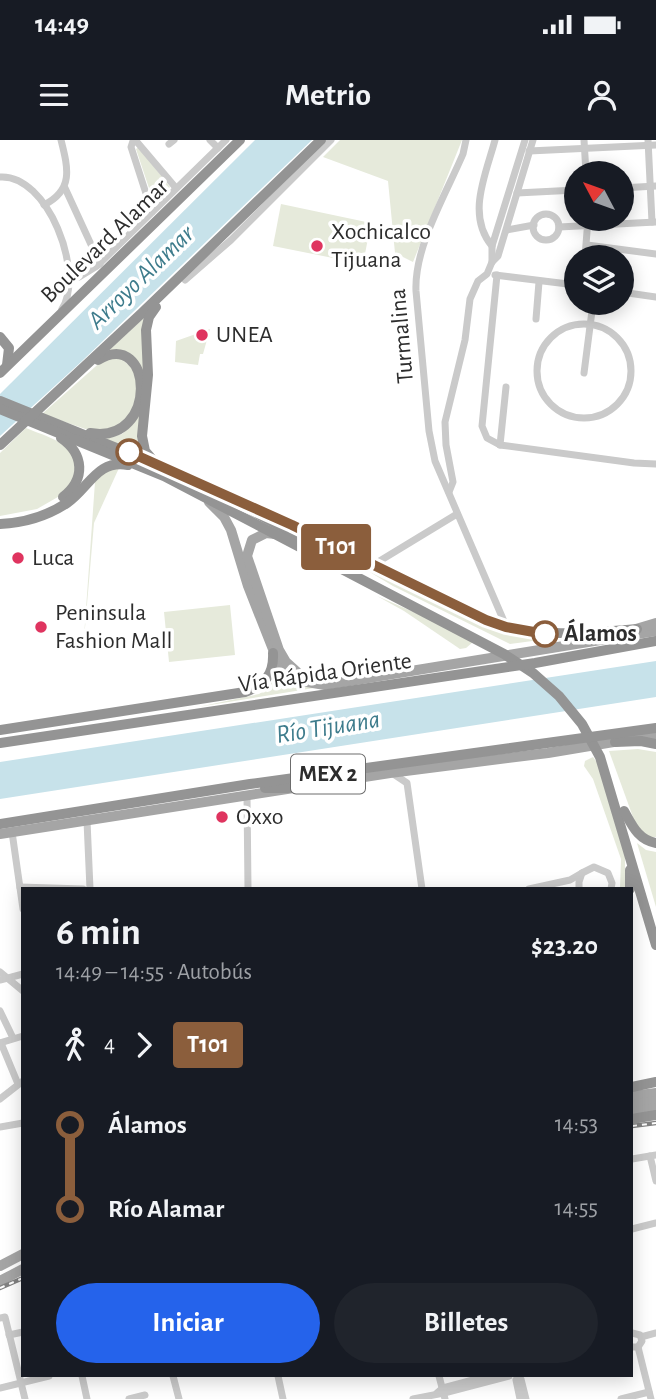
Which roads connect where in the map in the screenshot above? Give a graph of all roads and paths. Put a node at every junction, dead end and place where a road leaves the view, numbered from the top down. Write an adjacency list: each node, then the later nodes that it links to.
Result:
1 (61, 140): 21 (street)
2 (210, 140): 13 (street)
3 (226, 140): 13 (street)
4 (240, 140): 49 (highway, Boulevard Alamar)
5 (322, 140): 17 (highway); 48 (highway)
6 (331, 140): 17 (street)
7 (466, 140): 67 (street, Turmalina)
8 (495, 140): 35 (street)
9 (526, 140): 35 (street)
10 (533, 140): 15 (street)
11 (584, 140): 14 (street)
12 (651, 144): 14 (street); 19 (street)
13 (218, 148): 22 (street)
14 (585, 149): 15 (street); 16 (street)
15 (529, 151): 24 (street)
16 (586, 161)
17 (301, 170): 43 (street)
18 (0, 177): 25 (street)
19 (653, 186): 20 (street); 28 (street)
20 (634, 187)
21 (65, 188): 25 (street); 39 (street)
22 (176, 188): 26 (street); 26 (street)
23 (564, 191): 24 (street)
24 (517, 193): 32 (street)
25 (44, 205): 42 (street)
26 (152, 212): 39 (street)
27 (634, 222): 28 (street)
28 (654, 222)
29 (534, 225): 31 (street); 31 (street); 32 (street)
30 (564, 227): 31 (street)
31 (559, 228)
32 (507, 230): 38 (street)
33 (588, 231): 34 (street)
34 (587, 245)
35 (492, 246): 38 (street)
36 (634, 251): 37 (street)
37 (656, 254)
38 (492, 262): 40 (street)
39 (100, 264): 42 (street)
40 (487, 274): 41 (street); 67 (street)
41 (497, 275): 44 (street); 63 (street)
42 (69, 279): 49 (street)
43 (185, 280): 48 (highway); 65 (highway)
44 (539, 282): 45 (street); 51 (street)
45 (564, 284)
46 (634, 294): 47 (street)
47 (656, 297)
48 (142, 313): 55 (highway)
49 (57, 315): 54 (highway, Boulevard Alamar)
50 (591, 315): 52 (street)
51 (536, 319)
52 (590, 324): 52 (street); 56 (street)
53 (0, 337): 54 (highway)
54 (3, 370)
55 (81, 371): 61 (highway); 62 (highway)
56 (584, 373)
57 (506, 387): 63 (street)
58 (0, 401): 60 (highway)
59 (0, 409): 60 (highway)
60 (46, 426): 61 (highway); 65 (highway); 70 (highway)
61 (61, 426): 65 (highway)
62 (0, 445)
63 (500, 445): 64 (street)
64 (656, 464)
65 (169, 473): 66 (highway); 68 (highway); 71 (highway)
66 (197, 492): 72 (highway); 74 (main road)
67 (449, 492): 69 (street, Turmalina)
68 (224, 495): 73 (highway); 89 (highway)
69 (457, 514): 73 (street); 76 (street, Turmalina)
70 (0, 517)
71 (0, 524)
72 (276, 534): 74 (main road); 89 (highway)
73 (373, 565): 76 (highway)
74 (252, 585): 77 (main road); 80 (main road)
75 (656, 623): 77 (main road)
76 (506, 627): 77 (highway)
77 (637, 629)
78 (656, 631): 80 (main road)
79 (656, 640): 82 (highway, Vía Rápida Oriente)
80 (273, 653): 81 (highway)
81 (127, 712): 82 (highway); 84 (highway)
82 (202, 712): 87 (highway, Vía Rápida Oriente)
83 (656, 728): 94 (highway, MEX 2)
84 (0, 730)
85 (656, 735): 86 (main road)
86 (615, 742): 88 (highway); 90 (main road)
87 (0, 743)
88 (656, 744)
89 (603, 756): 96 (highway); 102 (highway)
90 (423, 768): 91 (main road); 92 (street)
91 (390, 773): 92 (street); 93 (main road)
92 (407, 783): 107 (street)
93 (289, 788): 94 (highway); 95 (main road)
94 (206, 792): 98 (highway, MEX 2)
95 (247, 796): 97 (main road); 106 (street)
96 (624, 811): 101 (highway); 113 (highway)
97 (87, 821): 99 (main road); 105 (street)
98 (0, 824)
99 (12, 832): 100 (main road); 104 (street)
100 (0, 834)
101 (656, 843)
102 (630, 854): 111 (highway); 114 (highway)
103 (582, 873): 108 (street); 109 (street); 110 (street)
104 (20, 887): 112 (street)
105 (90, 887)
106 (248, 887)
107 (422, 887)
108 (538, 887)
109 (579, 887)
110 (611, 887)
111 (630, 887)
112 (21, 894)
113 (656, 923)
114 (656, 945)
115 (0, 972): 117 (street)
116 (21, 975): 117 (street)
117 (9, 978): 118 (street); 119 (street)
118 (0, 980)
119 (21, 989)
120 (0, 1011): 122 (street)
121 (21, 1036): 122 (street)
122 (13, 1038): 123 (street)
123 (1, 1043): 124 (street)
124 (20, 1083): 129 (street)
125 (656, 1083): 126 (highway)
126 (633, 1087)
127 (656, 1093): 128 (main road)
128 (633, 1096)
129 (0, 1099)
130 (656, 1101): 131 (main road)
131 (633, 1105)
132 (656, 1108): 133 (main road)
133 (633, 1112)
134 (656, 1115): 135 (highway)
135 (633, 1119)
136 (21, 1123): 137 (street)
137 (0, 1127)
138 (653, 1155): 139 (street); 140 (street)
139 (633, 1159)
140 (656, 1181)
141 (656, 1223): 142 (street)
142 (633, 1229)
143 (21, 1255): 144 (main road)
144 (0, 1266)
145 (21, 1270): 146 (main road)
146 (0, 1281)
147 (2, 1317): 149 (street)
148 (21, 1332): 149 (street)
149 (9, 1335): 158 (street)
150 (656, 1335): 151 (street)
151 (638, 1343): 162 (street)
152 (45, 1377): 158 (street)
153 (82, 1377): 164 (street)
154 (173, 1377): 166 (street)
155 (278, 1377): 167 (street)
156 (485, 1377): 160 (street)
157 (516, 1377): 160 (street); 169 (street); 170 (street)
158 (21, 1383): 159 (street); 163 (street)
159 (0, 1388)
160 (442, 1393): 168 (street)
161 (145, 1395): 165 (street)
162 (650, 1395): 171 (street)
163 (25, 1399)
164 (87, 1399)
165 (129, 1399)
166 (179, 1399)
167 (284, 1399)
168 (413, 1399)
169 (520, 1399)
170 (526, 1399)
171 (621, 1399)

